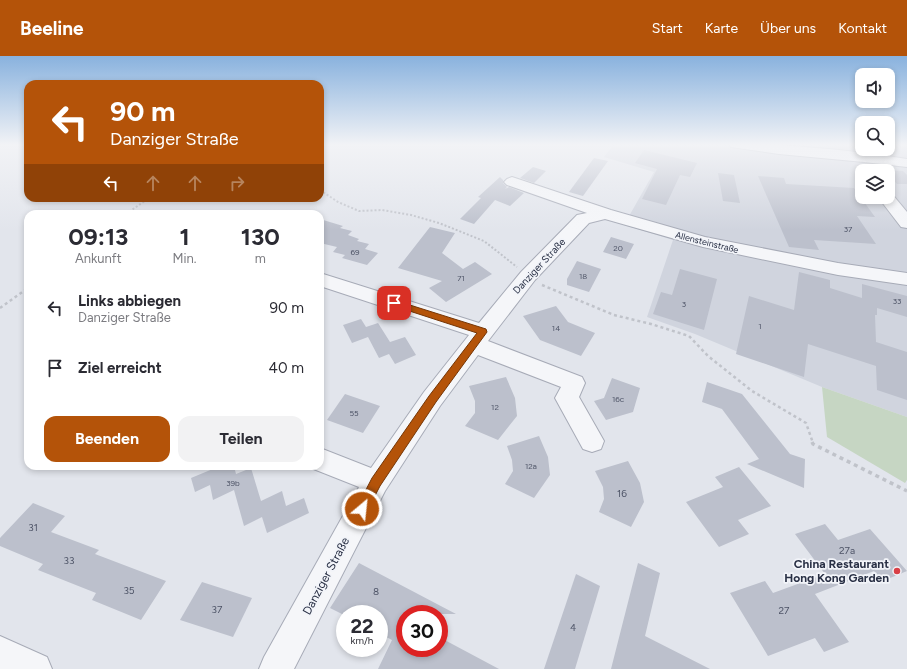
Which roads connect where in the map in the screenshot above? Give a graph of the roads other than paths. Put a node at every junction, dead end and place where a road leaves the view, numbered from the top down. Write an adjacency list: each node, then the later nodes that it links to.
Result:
1 (512, 182): 3 (street, Allensteinstraße)
2 (892, 204): 4 (street)
3 (605, 214): 5 (street, Allensteinstraße); 7 (street, Danziger Straße)
4 (907, 223)
5 (907, 279)
6 (324, 280): 7 (street)
7 (478, 338): 8 (street); 10 (street, Danziger Straße)
8 (592, 441)
9 (324, 462): 10 (street)
10 (376, 482): 13 (street, Danziger Straße)
11 (0, 652): 12 (street)
12 (35, 669)
13 (276, 669)

